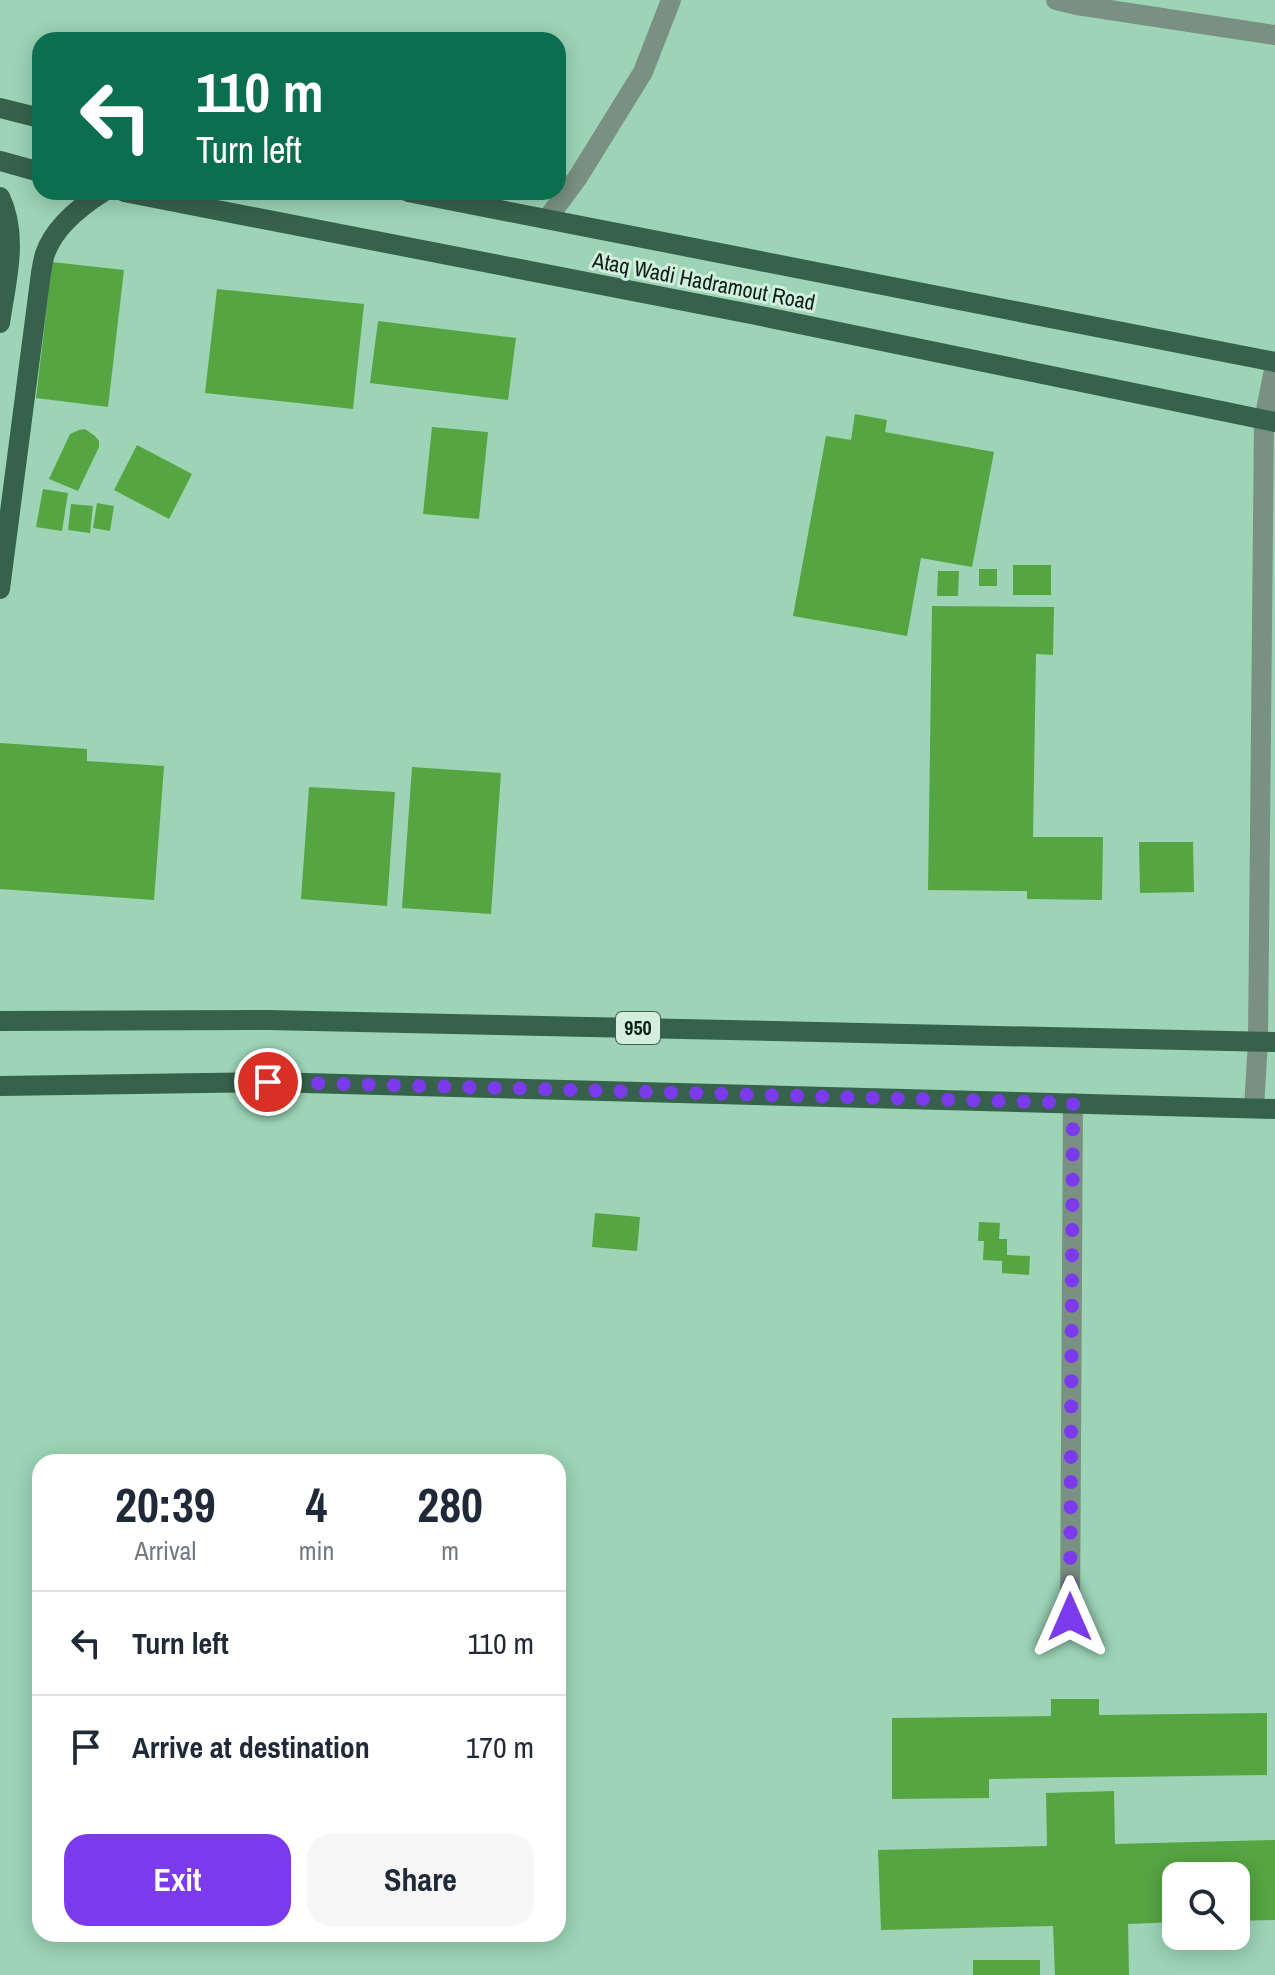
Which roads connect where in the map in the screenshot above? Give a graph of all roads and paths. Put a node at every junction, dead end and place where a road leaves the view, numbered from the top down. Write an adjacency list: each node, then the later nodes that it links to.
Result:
1 (671, 0): 8 (street)
2 (1056, 0): 3 (street)
3 (1275, 35)
4 (0, 108): 5 (main road)
5 (32, 116)
6 (0, 161): 7 (main road)
7 (32, 170)
8 (566, 193)
9 (0, 197): 15 (main road)
10 (90, 200): 18 (main road)
11 (165, 200): 17 (main road, Ataq Wadi Hadramout Road)
12 (449, 200): 14 (main road, Ataq Wadi Hadramout Road)
13 (561, 200): 14 (street)
14 (547, 219): 16 (main road, Ataq Wadi Hadramout Road)
15 (0, 323)
16 (1275, 363): 17 (street)
17 (1269, 421): 20 (street)
18 (0, 589)
19 (0, 1021): 20 (main road, 950 / 950)
20 (1266, 1042): 23 (street)
21 (0, 1086): 22 (main road)
22 (1073, 1103): 23 (main road); 24 (street)
23 (1265, 1108)
24 (1070, 1617)

